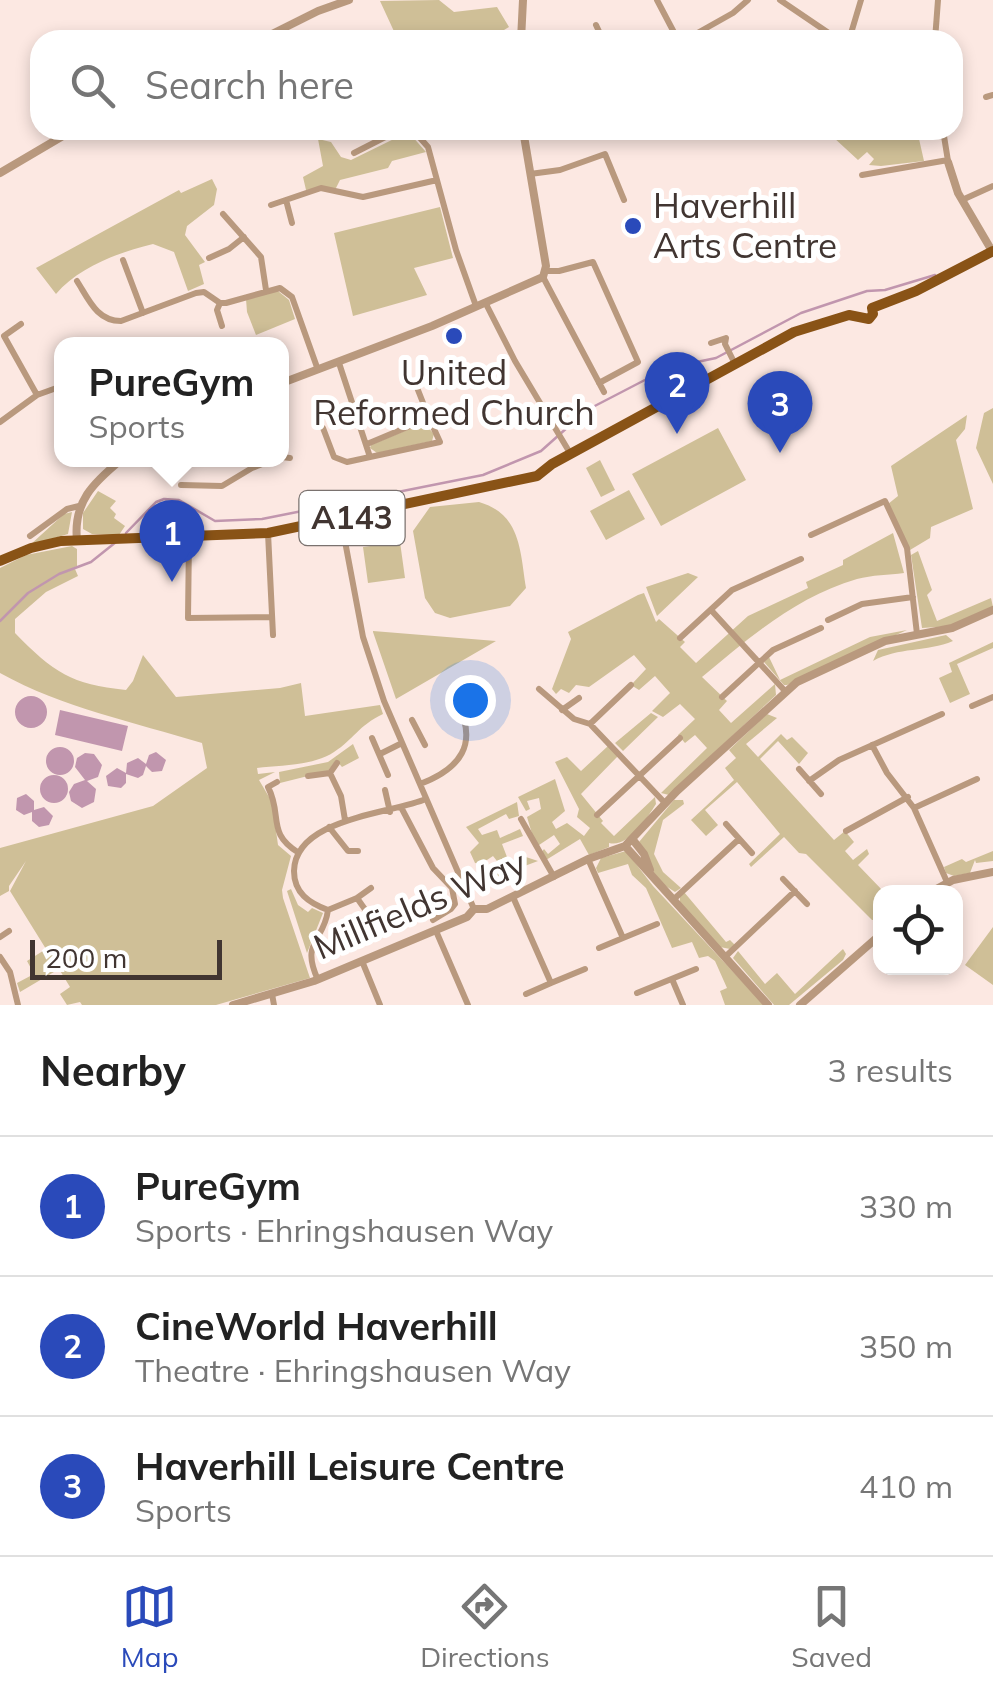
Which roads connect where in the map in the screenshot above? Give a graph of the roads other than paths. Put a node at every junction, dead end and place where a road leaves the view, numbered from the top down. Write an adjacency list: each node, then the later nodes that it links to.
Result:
1 (349, 0): 9 (street)
2 (522, 0): 10 (street)
3 (658, 0): 12 (street)
4 (748, 0): 13 (street)
5 (780, 0): 14 (street)
6 (861, 0): 15 (street)
7 (938, 0): 16 (street)
8 (596, 25): 11 (street)
9 (279, 30)
10 (521, 30)
11 (599, 30)
12 (676, 30)
13 (701, 30)
14 (824, 30)
15 (852, 30)
16 (936, 30)
17 (56, 140): 24 (street)
18 (379, 140): 22 (street)
19 (421, 140): 27 (street)
20 (525, 140): 25 (street)
21 (944, 140): 23 (street)
22 (354, 153)
23 (948, 161): 26 (street); 31 (street)
24 (0, 173)
25 (528, 174): 30 (street); 39 (street)
26 (862, 175)
27 (437, 180): 29 (street); 43 (street)
28 (993, 186): 31 (street)
29 (286, 200): 32 (street); 34 (street)
30 (624, 200)
31 (962, 200): 36 (street)
32 (272, 206)
33 (224, 214): 35 (street)
34 (292, 223)
35 (244, 237): 37 (street); 41 (street)
36 (992, 251): 49 (main road, A143)
37 (208, 258)
38 (123, 260): 44 (street)
39 (545, 274): 43 (street); 53 (street); 53 (street)
40 (77, 282): 44 (street)
41 (266, 290): 42 (street); 51 (street)
42 (220, 303): 44 (street); 46 (street)
43 (480, 304): 50 (street); 62 (street)
44 (143, 312)
45 (21, 324): 47 (street)
46 (222, 326)
47 (2, 337): 57 (street)
48 (712, 344): 49 (street)
49 (734, 362): 62 (main road, A143)
50 (338, 364): 51 (street); 61 (street)
51 (318, 370): 52 (street)
52 (289, 380)
53 (600, 383): 56 (street)
54 (416, 384): 58 (street)
55 (54, 389): 57 (street)
56 (604, 392)
57 (38, 395): 59 (street)
58 (429, 418): 61 (street); 63 (street)
59 (0, 422)
60 (323, 428): 63 (street)
61 (367, 444): 63 (street)
62 (570, 454): 68 (main road, A143)
63 (370, 458)
64 (113, 467): 67 (street)
65 (246, 467): 66 (street)
66 (181, 486)
67 (79, 506): 71 (street); 73 (street)
68 (341, 520): 69 (main road, A143); 100 (street)
69 (268, 534): 72 (main road, A143); 79 (street)
70 (811, 535): 76 (street)
71 (30, 536)
72 (189, 538): 73 (main road, A143); 79 (street)
73 (77, 541): 75 (main road, A143)
74 (801, 559): 77 (street)
75 (0, 561)
76 (913, 597): 80 (street); 82 (street)
77 (711, 610): 84 (street); 85 (street)
78 (992, 610): 82 (street, Millfields Way)
79 (272, 617): 83 (street)
80 (828, 620)
81 (820, 628): 85 (street)
82 (917, 634): 88 (street, Millfields Way)
83 (272, 635)
84 (680, 638)
85 (759, 662): 88 (street); 90 (street)
86 (631, 685): 97 (street)
87 (539, 689): 94 (street)
88 (784, 691): 117 (street, Millfields Way)
89 (993, 696): 93 (street)
90 (722, 697)
91 (579, 698): 94 (street)
92 (456, 703): 112 (street)
93 (972, 706)
94 (562, 710): 97 (street)
95 (942, 714): 101 (street)
96 (412, 720): 100 (street)
97 (590, 724): 108 (street)
98 (372, 738): 102 (street)
99 (680, 738): 108 (street)
100 (403, 745): 102 (street); 112 (street)
101 (872, 745): 110 (street); 115 (street)
102 (380, 754): 106 (street)
103 (337, 764): 105 (street)
104 (799, 770): 110 (street)
105 (330, 774): 107 (street); 123 (street)
106 (388, 775)
107 (308, 776)
108 (639, 776): 117 (street); 121 (street)
109 (977, 779): 118 (street)
110 (809, 781): 114 (street)
111 (277, 782): 131 (street)
112 (420, 784): 116 (street)
113 (384, 790): 120 (street)
114 (820, 794)
115 (908, 797): 118 (street); 126 (street)
116 (426, 799): 119 (street); 145 (street)
117 (665, 803): 128 (street, Millfields Way)
118 (914, 808): 136 (street)
119 (402, 809): 120 (street); 147 (street)
120 (390, 812): 123 (street)
121 (596, 815)
122 (521, 819): 134 (street)
123 (345, 820): 125 (street)
124 (726, 824): 127 (street)
125 (329, 827): 129 (street); 131 (street)
126 (846, 830)
127 (740, 839): 130 (street); 142 (street)
128 (629, 843): 132 (street, Millfields Way); 142 (street)
129 (358, 852)
130 (752, 853)
131 (299, 854): 144 (street)
132 (588, 859): 134 (street, Millfields Way); 152 (street)
133 (993, 872): 136 (street)
134 (554, 877): 140 (street, Millfields Way)
135 (783, 879): 139 (street)
136 (947, 882): 137 (street)
137 (942, 885)
138 (370, 888): 141 (street)
139 (795, 892): 143 (street); 156 (street)
140 (513, 897): 145 (street, Millfields Way); 162 (street)
141 (357, 898): 144 (street); 146 (street)
142 (672, 901): 156 (street)
143 (807, 904)
144 (328, 910): 161 (street)
145 (474, 910): 150 (street, Millfields Way)
146 (385, 919)
147 (433, 920)
148 (657, 924): 152 (street)
149 (8, 930): 151 (street)
150 (436, 931): 157 (street, Millfields Way); 170 (street)
151 (0, 936)
152 (623, 938): 154 (street)
153 (873, 941): 173 (street)
154 (599, 948)
155 (0, 957): 166 (street)
156 (725, 957): 172 (street)
157 (362, 962): 161 (street, Millfields Way); 169 (street)
158 (585, 969): 162 (street)
159 (696, 969): 160 (street)
160 (672, 979): 163 (street); 171 (street)
161 (318, 980): 164 (street, Millfields Way)
162 (552, 983): 165 (street)
163 (637, 993)
164 (272, 994): 167 (street, Millfields Way); 168 (street)
165 (526, 994)
166 (18, 1005)
167 (233, 1005)
168 (274, 1005)
169 (380, 1005)
170 (468, 1005)
171 (682, 1005)
172 (768, 1005)
173 (801, 1005)

